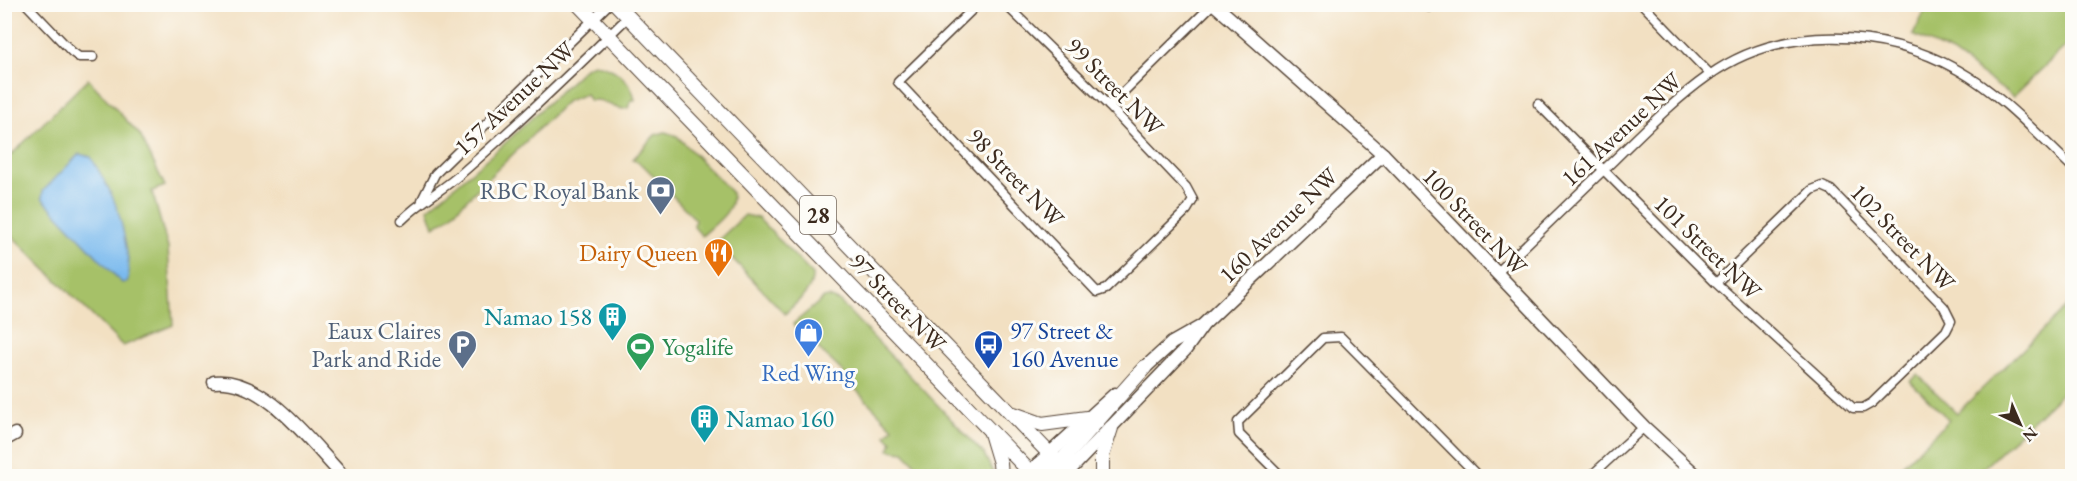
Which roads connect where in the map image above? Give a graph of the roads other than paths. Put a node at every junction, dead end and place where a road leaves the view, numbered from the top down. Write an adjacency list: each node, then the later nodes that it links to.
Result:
1 (26, 4): 14 (street)
2 (578, 4): 12 (main road, 97 Street NW)
3 (609, 4): 12 (street, 157 Avenue NW)
4 (616, 4): 11 (main road, 97 Street NW)
5 (978, 4): 22 (street, 98 Street NW)
6 (1005, 4): 17 (street, 99 Street NW)
7 (1214, 4): 17 (street); 18 (street, 100 Street NW)
8 (1444, 4): 9 (street)
9 (1428, 6)
10 (1644, 6): 15 (street)
11 (628, 17): 13 (street, 157 Avenue NW); 30 (main road, 97 Street NW / 28)
12 (593, 20): 13 (main road, 97 Street NW); 21 (street, 157 Avenue NW)
13 (609, 36): 21 (street, 157 Avenue NW); 34 (main road, 97 Street NW)
14 (93, 57)
15 (1710, 74): 19 (street, 161 Avenue NW); 20 (street, 161 Avenue NW)
16 (1538, 104): 20 (street, 101 Street NW)
17 (1109, 106): 22 (street, 99 Street NW)
18 (1383, 154): 24 (street, 100 Street NW); 26 (street, 160 Avenue NW)
19 (2073, 167)
20 (1603, 171): 24 (street, 161 Avenue NW); 25 (street, 101 Street NW)
21 (422, 200): 23 (street, 157 Avenue NW)
22 (1193, 200)
23 (402, 220)
24 (1496, 274): 32 (street, 100 Street NW)
25 (1716, 283): 29 (street, 101 Street NW); 29 (street, 102 Street NW)
26 (1203, 325): 27 (street, 160 Avenue NW); 33 (street, 160 Avenue NW)
27 (1145, 367): 31 (street, 160 Avenue NW); 35 (main road)
28 (214, 382): 37 (street)
29 (1858, 409)
30 (1009, 412): 31 (main road); 35 (main road, 97 Street NW)
31 (1087, 418): 35 (street, 160 Avenue NW)
32 (1644, 427): 43 (street); 44 (street, 100 Street NW)
33 (1111, 428): 35 (street, 160 Avenue NW); 40 (main road)
34 (990, 431): 36 (main road, 97 Street NW); 38 (main road)
35 (1062, 469): 36 (main road); 39 (main road)
36 (1032, 475)
37 (343, 477)
38 (1001, 477)
39 (1051, 477)
40 (1102, 477)
41 (1281, 477): 42 (street)
42 (1478, 477)
43 (1591, 477)
44 (1697, 477)

